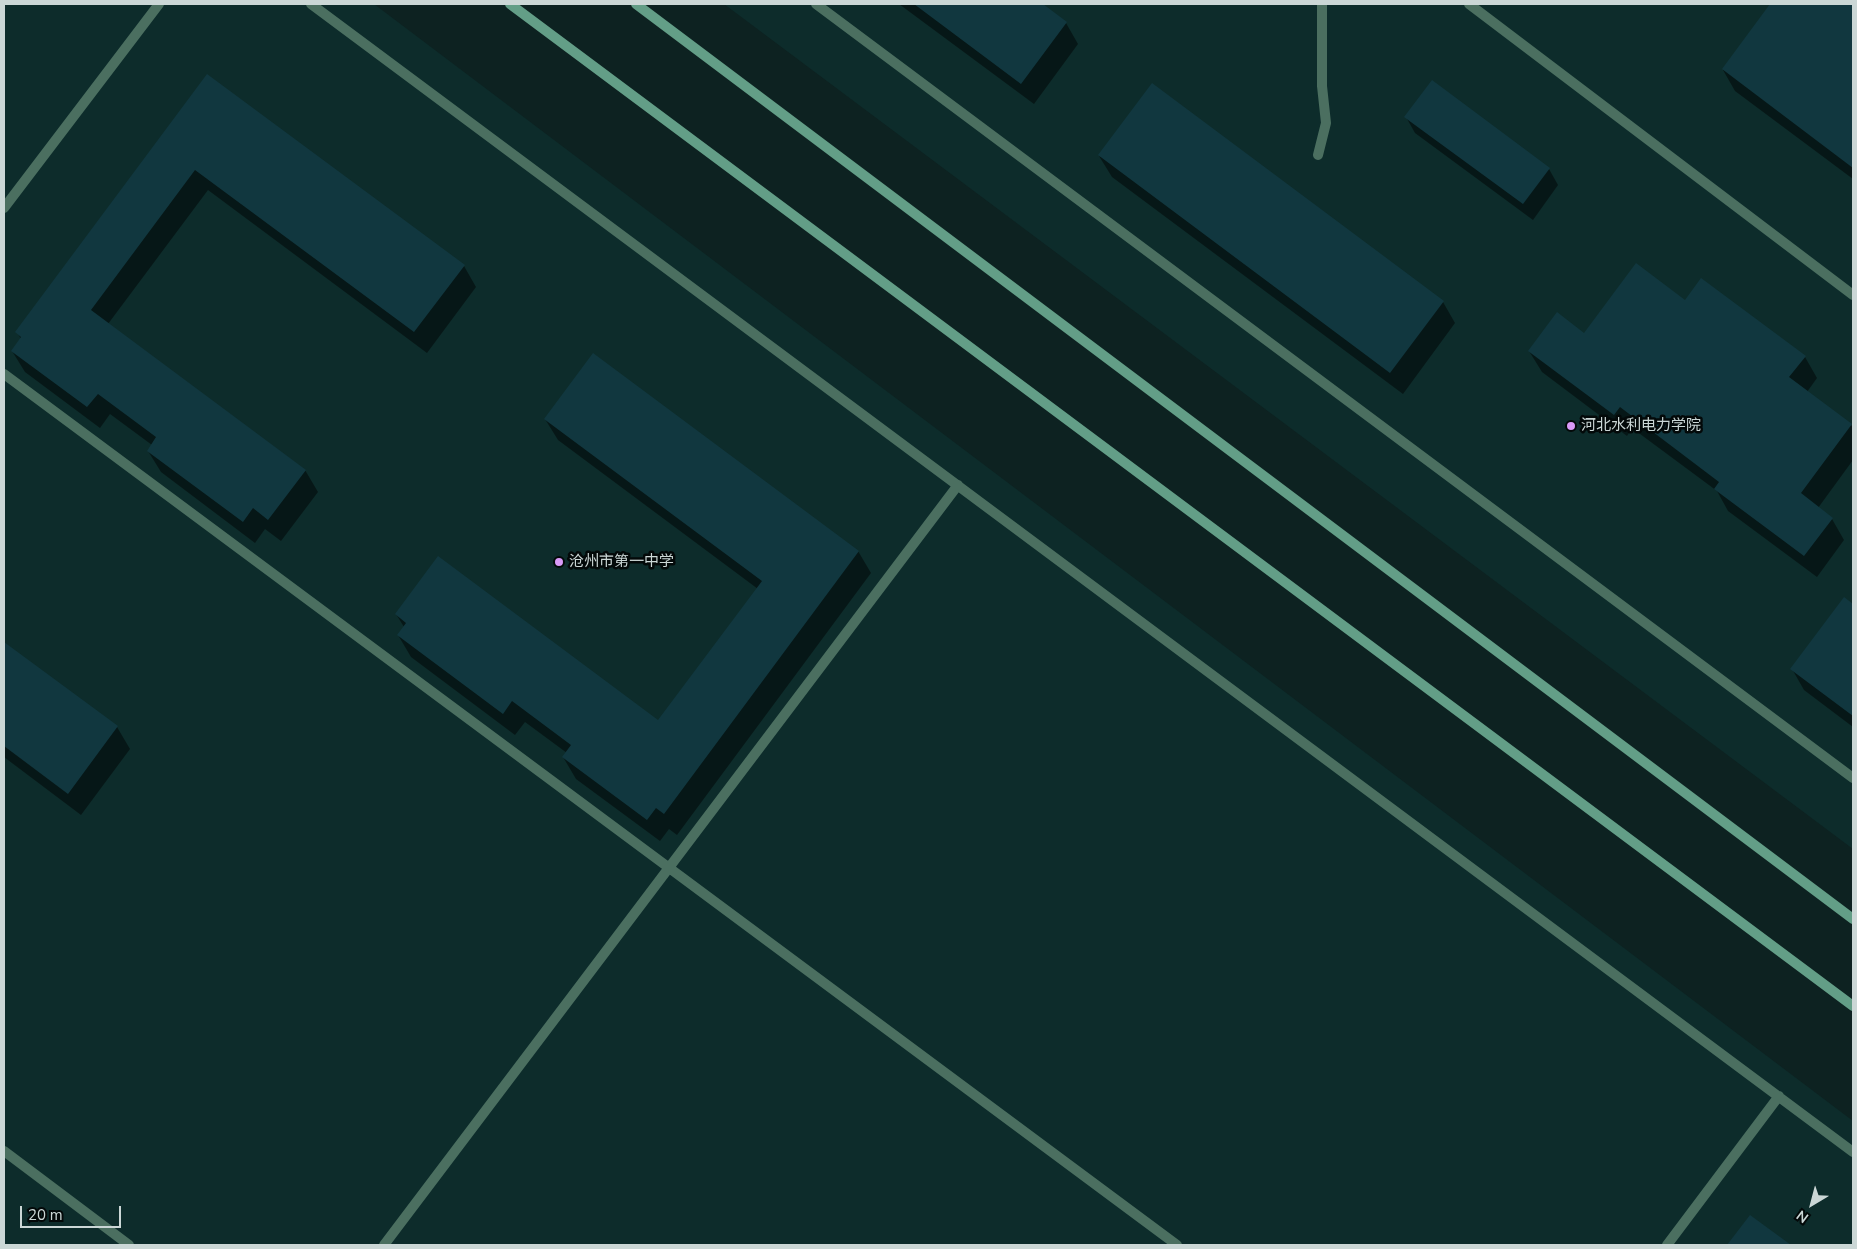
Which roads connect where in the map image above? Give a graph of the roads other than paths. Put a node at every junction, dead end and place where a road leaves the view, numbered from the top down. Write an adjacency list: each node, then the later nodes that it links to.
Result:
1 (159, 4): 9 (lane)
2 (311, 4): 12 (lane)
3 (510, 4): 16 (street)
4 (636, 4): 15 (street)
5 (816, 4): 13 (lane)
6 (1322, 4): 8 (lane)
7 (1469, 4): 10 (lane)
8 (1318, 155)
9 (4, 208)
10 (1853, 295)
11 (4, 374): 14 (lane)
12 (958, 485): 14 (lane); 17 (lane)
13 (1853, 778)
14 (668, 868): 21 (lane); 22 (lane)
15 (1853, 919)
16 (1853, 1006)
17 (1779, 1096): 19 (lane); 23 (lane)
18 (4, 1151): 20 (lane)
19 (1853, 1152)
20 (129, 1245)
21 (384, 1245)
22 (1177, 1245)
23 (1667, 1245)

